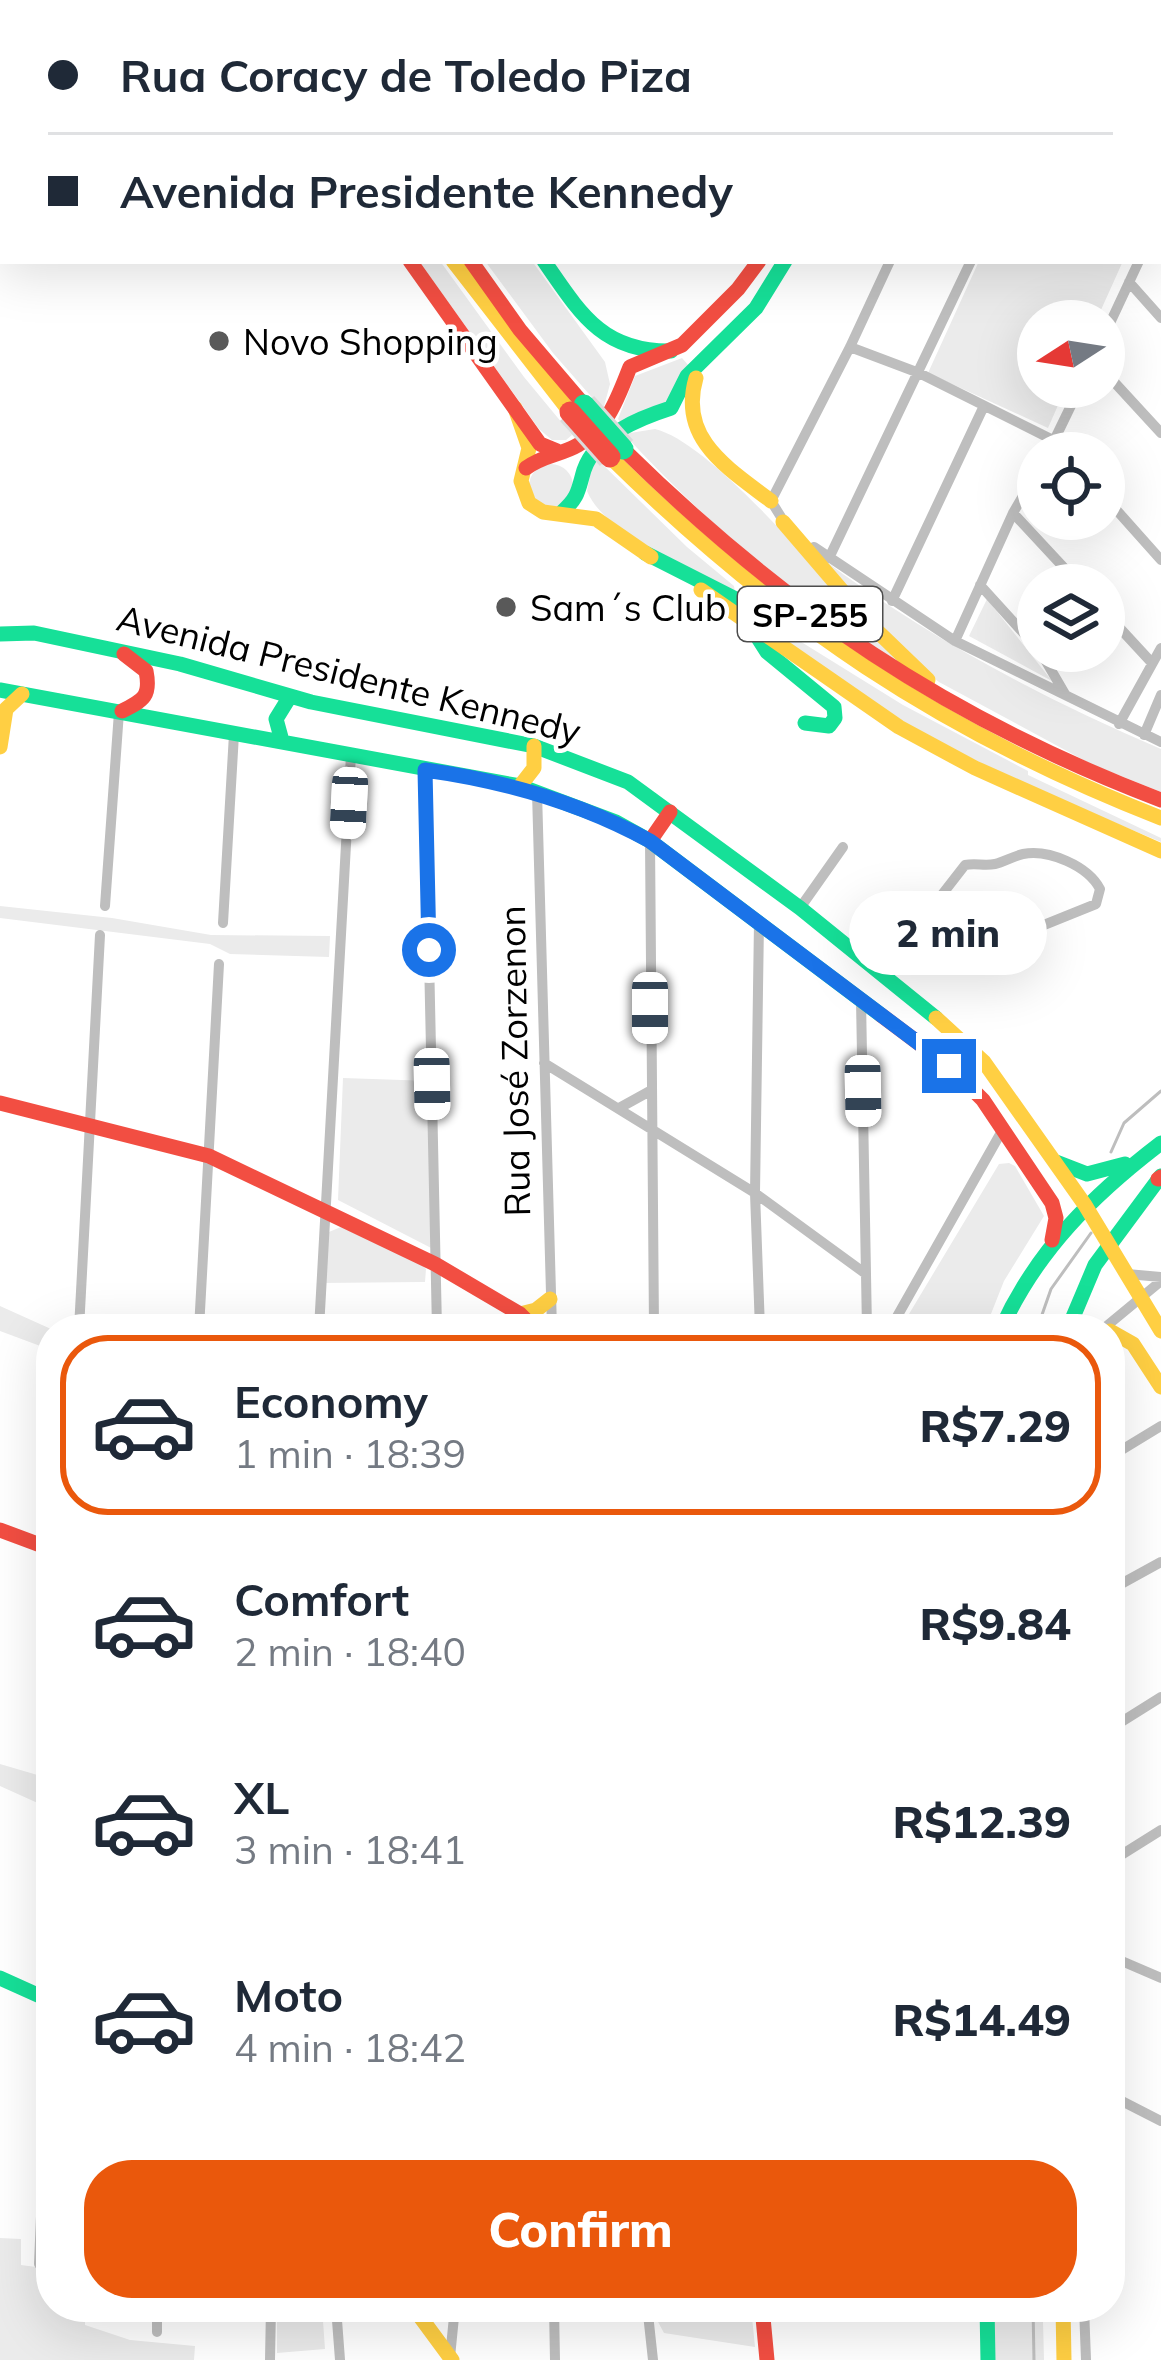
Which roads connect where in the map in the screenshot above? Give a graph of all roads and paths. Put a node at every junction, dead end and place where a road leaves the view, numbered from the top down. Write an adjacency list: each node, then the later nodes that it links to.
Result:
1 (412, 264): 20 (main road)
2 (455, 264): 18 (main road, SP-255)
3 (473, 264): 18 (main road, SP-255)
4 (546, 264): 14 (main road)
5 (757, 264): 14 (main road)
6 (782, 264): 15 (main road)
7 (889, 264): 13 (street)
8 (969, 264): 16 (street)
9 (1138, 264): 10 (street)
10 (1130, 282): 11 (street); 12 (street)
11 (1121, 300)
12 (1161, 318)
13 (850, 347): 16 (street); 26 (street)
14 (671, 351): 23 (main road)
15 (708, 354): 26 (main road); 28 (main road)
16 (919, 373): 19 (street); 33 (street)
17 (1125, 394): 22 (street)
18 (577, 408): 24 (main road, SP-255, bridge)
19 (983, 408): 21 (street); 37 (street)
20 (515, 409): 23 (main road); 25 (main road)
21 (1025, 432)
22 (1161, 433)
23 (559, 452): 25 (main road)
24 (616, 453): 47 (main road, SP-255); 61 (main road, SP-255)
25 (526, 469): 28 (main road)
26 (771, 501): 31 (street)
27 (1017, 506): 29 (street)
28 (555, 512): 32 (main road)
29 (1013, 513): 35 (street); 36 (street)
30 (1125, 520): 34 (street)
31 (783, 522): 33 (street); 61 (main road)
32 (645, 553): 38 (main road); 47 (main road)
33 (829, 558): 37 (street)
34 (1161, 560)
35 (1060, 564)
36 (980, 585): 39 (street); 42 (street)
37 (892, 601): 42 (street)
38 (748, 622): 53 (main road); 71 (main road)
39 (1017, 626)
40 (0, 634): 44 (main road, Avenida Presidente Kennedy)
41 (1125, 634): 45 (street)
42 (955, 641): 50 (street)
43 (1161, 648): 45 (street)
44 (122, 653): 51 (main road, Avenida Presidente Kennedy); 52 (main road)
45 (1152, 663): 54 (street)
46 (1052, 672): 50 (street)
47 (883, 683): 61 (main road, SP-255)
48 (11, 692): 52 (main road, Avenida Presidente Kennedy); 60 (main road)
49 (1161, 695): 56 (street)
50 (1067, 697): 54 (street)
51 (290, 698): 57 (main road); 59 (main road, Avenida Presidente Kennedy)
52 (119, 712): 55 (main road, Avenida Presidente Kennedy); 72 (street)
53 (805, 723)
54 (1120, 724): 56 (street)
55 (234, 734): 57 (main road, Avenida Presidente Kennedy); 75 (street)
56 (1144, 735): 58 (street)
57 (282, 742): 62 (main road, Avenida Presidente Kennedy)
58 (1161, 742)
59 (534, 746): 64 (main road); 66 (main road, Avenida Presidente Kennedy)
60 (0, 747)
61 (1025, 751): 65 (main road, SP-255); 67 (main road, SP-255); 68 (main road)
62 (352, 755): 63 (main road, Avenida Presidente Kennedy); 94 (street)
63 (425, 770): 64 (main road, Avenida Presidente Kennedy); 101 (street)
64 (528, 789): 69 (main road, Avenida Presidente Kennedy); 83 (street, Rua José Zorzenon)
65 (1161, 800)
66 (670, 812): 69 (main road); 73 (main road, Avenida Presidente Kennedy)
67 (1161, 818)
68 (1161, 832)
69 (650, 841): 74 (main road, Avenida Presidente Kennedy); 84 (street)
70 (844, 847): 73 (street)
71 (1161, 851)
72 (105, 906)
73 (800, 908): 79 (main road, Avenida Presidente Kennedy)
74 (758, 922): 80 (main road, Avenida Presidente Kennedy); 95 (street)
75 (224, 923)
76 (100, 935): 87 (street)
77 (1006, 955): 79 (street)
78 (219, 964): 91 (street)
79 (880, 973): 80 (main road); 81 (main road, Avenida Presidente Kennedy)
80 (861, 1000): 82 (main road, Avenida Presidente Kennedy); 102 (street)
81 (935, 1017): 82 (main road); 92 (main road, Avenida Presidente Kennedy)
82 (916, 1038): 89 (main road, Avenida Presidente Kennedy)
83 (544, 1064): 86 (street); 106 (street, Rua José Zorzenon)
84 (650, 1091): 86 (street); 88 (street)
85 (0, 1102): 87 (main road)
86 (621, 1107): 88 (street)
87 (91, 1124): 91 (main road); 107 (street)
88 (650, 1126): 95 (street); 114 (street)
89 (1003, 1130): 99 (main road, Avenida Presidente Kennedy); 117 (street)
90 (1152, 1150): 92 (main road); 97 (main road)
91 (209, 1156): 96 (main road); 108 (street)
92 (1055, 1162): 97 (main road, Avenida Presidente Kennedy)
93 (1160, 1177): 100 (main road)
94 (328, 1183): 96 (street); 98 (street)
95 (755, 1193): 102 (street); 115 (street)
96 (299, 1199): 98 (main road)
97 (1085, 1205): 99 (main road); 100 (main road, Avenida Presidente Kennedy)
98 (326, 1213): 101 (main road); 109 (street)
99 (1052, 1240): 118 (main road)
100 (1107, 1241): 103 (main road, Avenida Presidente Kennedy); 119 (main road)
101 (435, 1264): 110 (street); 111 (main road)
102 (866, 1274): 116 (street)
103 (1127, 1274): 104 (street); 105 (main road, Avenida Presidente Kennedy)
104 (1161, 1279): 105 (street)
105 (1140, 1295): 120 (street); 121 (main road, Avenida Presidente Kennedy)
106 (550, 1299): 112 (main road); 113 (street, Rua José Zorzenon)
107 (80, 1314)
108 (200, 1314)
109 (320, 1314)
110 (437, 1314)
111 (516, 1314)
112 (533, 1314)
113 (551, 1314)
114 (654, 1314)
115 (759, 1314)
116 (867, 1314)
117 (899, 1314)
118 (1008, 1314)
119 (1073, 1314)
120 (1120, 1314)
121 (1161, 1331)
122 (1125, 1340): 123 (main road)
123 (1153, 1358): 124 (main road)
124 (1161, 1387)
125 (1161, 1426): 126 (street)
126 (1125, 1448)
127 (0, 1530): 128 (main road)
128 (36, 1543)
129 (1161, 1562): 130 (street)
130 (1125, 1582)
131 (1161, 1697): 132 (street)
132 (1125, 1720)
133 (1161, 1830): 134 (street)
134 (1125, 1853)
135 (1125, 1962): 137 (street)
136 (0, 1978): 138 (main road)
137 (1161, 1978)
138 (36, 1994)
139 (1125, 2103): 140 (street)
140 (1161, 2121)
141 (157, 2322): 152 (street)
142 (271, 2322): 154 (street)
143 (337, 2322): 155 (street)
144 (423, 2322): 153 (main road)
145 (454, 2322): 153 (street)
146 (554, 2322): 156 (street)
147 (649, 2322): 157 (street)
148 (763, 2322): 158 (main road)
149 (987, 2322): 159 (main road)
150 (1063, 2322): 160 (main road)
151 (1085, 2322): 161 (street)
152 (157, 2332)
153 (451, 2359)
154 (270, 2360)
155 (340, 2360)
156 (554, 2360)
157 (653, 2360)
158 (767, 2360)
159 (988, 2360)
160 (1064, 2360)
161 (1086, 2360)

